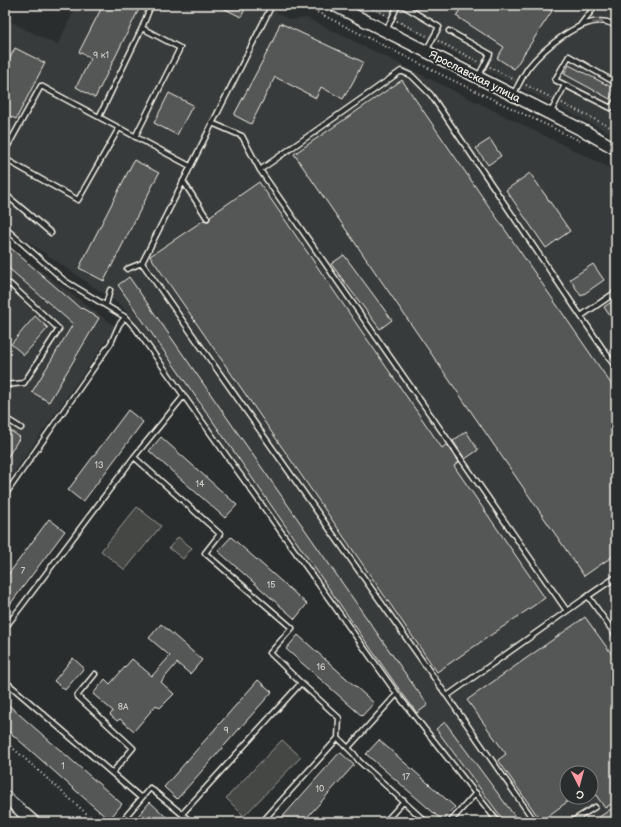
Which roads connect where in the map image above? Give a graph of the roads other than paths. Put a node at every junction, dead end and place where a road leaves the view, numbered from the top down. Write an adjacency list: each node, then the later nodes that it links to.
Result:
1 (151, 5): 11 (lane)
2 (272, 5): 22 (lane)
3 (334, 5): 12 (street, Ярославская улица)
4 (398, 5): 12 (lane)
5 (402, 5): 8 (lane)
6 (412, 5): 8 (lane)
7 (596, 5): 10 (lane)
8 (409, 10): 14 (lane)
9 (616, 26): 10 (lane, one-way to 9)
10 (579, 27): 18 (lane)
11 (142, 28): 21 (lane); 24 (lane)
12 (386, 31): 14 (street, Ярославская улица)
13 (449, 31): 15 (lane)
14 (426, 52): 15 (street, Ярославская улица)
15 (478, 78): 18 (street, Ярославская улица)
16 (616, 83): 17 (lane)
17 (565, 85): 19 (lane); 20 (lane)
18 (513, 96): 20 (street, Ярославская улица)
19 (616, 100)
20 (549, 114): 25 (street, Ярославская улица)
21 (98, 117): 23 (lane); 26 (lane)
22 (212, 123): 28 (lane); 29 (lane)
23 (119, 128): 24 (lane); 27 (lane)
24 (136, 137): 28 (lane)
25 (616, 149)
26 (5, 151)
27 (5, 158)
28 (190, 166): 30 (lane)
29 (260, 170): 41 (lane); 52 (lane)
30 (183, 181): 32 (lane); 35 (lane)
31 (5, 194): 34 (lane)
32 (207, 218)
33 (5, 228): 40 (lane)
34 (52, 234)
35 (142, 263): 36 (lane); 59 (lane)
36 (127, 269)
37 (5, 287): 44 (lane)
38 (110, 290): 40 (lane)
39 (616, 292): 41 (lane)
40 (106, 305): 42 (lane)
41 (581, 316): 43 (lane)
42 (125, 317): 45 (lane); 49 (lane)
43 (616, 368)
44 (5, 385)
45 (183, 397): 48 (lane); 58 (lane)
46 (5, 418): 47 (lane)
47 (21, 428)
48 (134, 457): 53 (lane); 57 (lane)
49 (5, 495)
50 (616, 577): 51 (lane)
51 (588, 596): 52 (lane); 54 (lane)
52 (567, 611): 59 (lane)
53 (5, 628)
54 (616, 636)
55 (95, 674): 62 (lane)
56 (5, 681): 62 (lane)
57 (301, 683): 60 (lane); 68 (lane)
58 (397, 694): 61 (lane); 63 (lane)
59 (447, 696): 77 (lane)
60 (338, 738): 61 (lane); 72 (lane)
61 (348, 748): 66 (lane)
62 (112, 773): 65 (lane)
63 (476, 793): 75 (lane); 76 (lane)
64 (5, 797): 69 (street)
65 (141, 798): 68 (lane); 70 (lane)
66 (404, 801): 73 (lane); 74 (lane)
67 (595, 807): 78 (lane)
68 (182, 814): 71 (lane)
69 (34, 822)
70 (121, 822)
71 (191, 822)
72 (262, 822)
73 (385, 822)
74 (426, 822)
75 (450, 822)
76 (498, 822)
77 (535, 822)
78 (571, 822)

